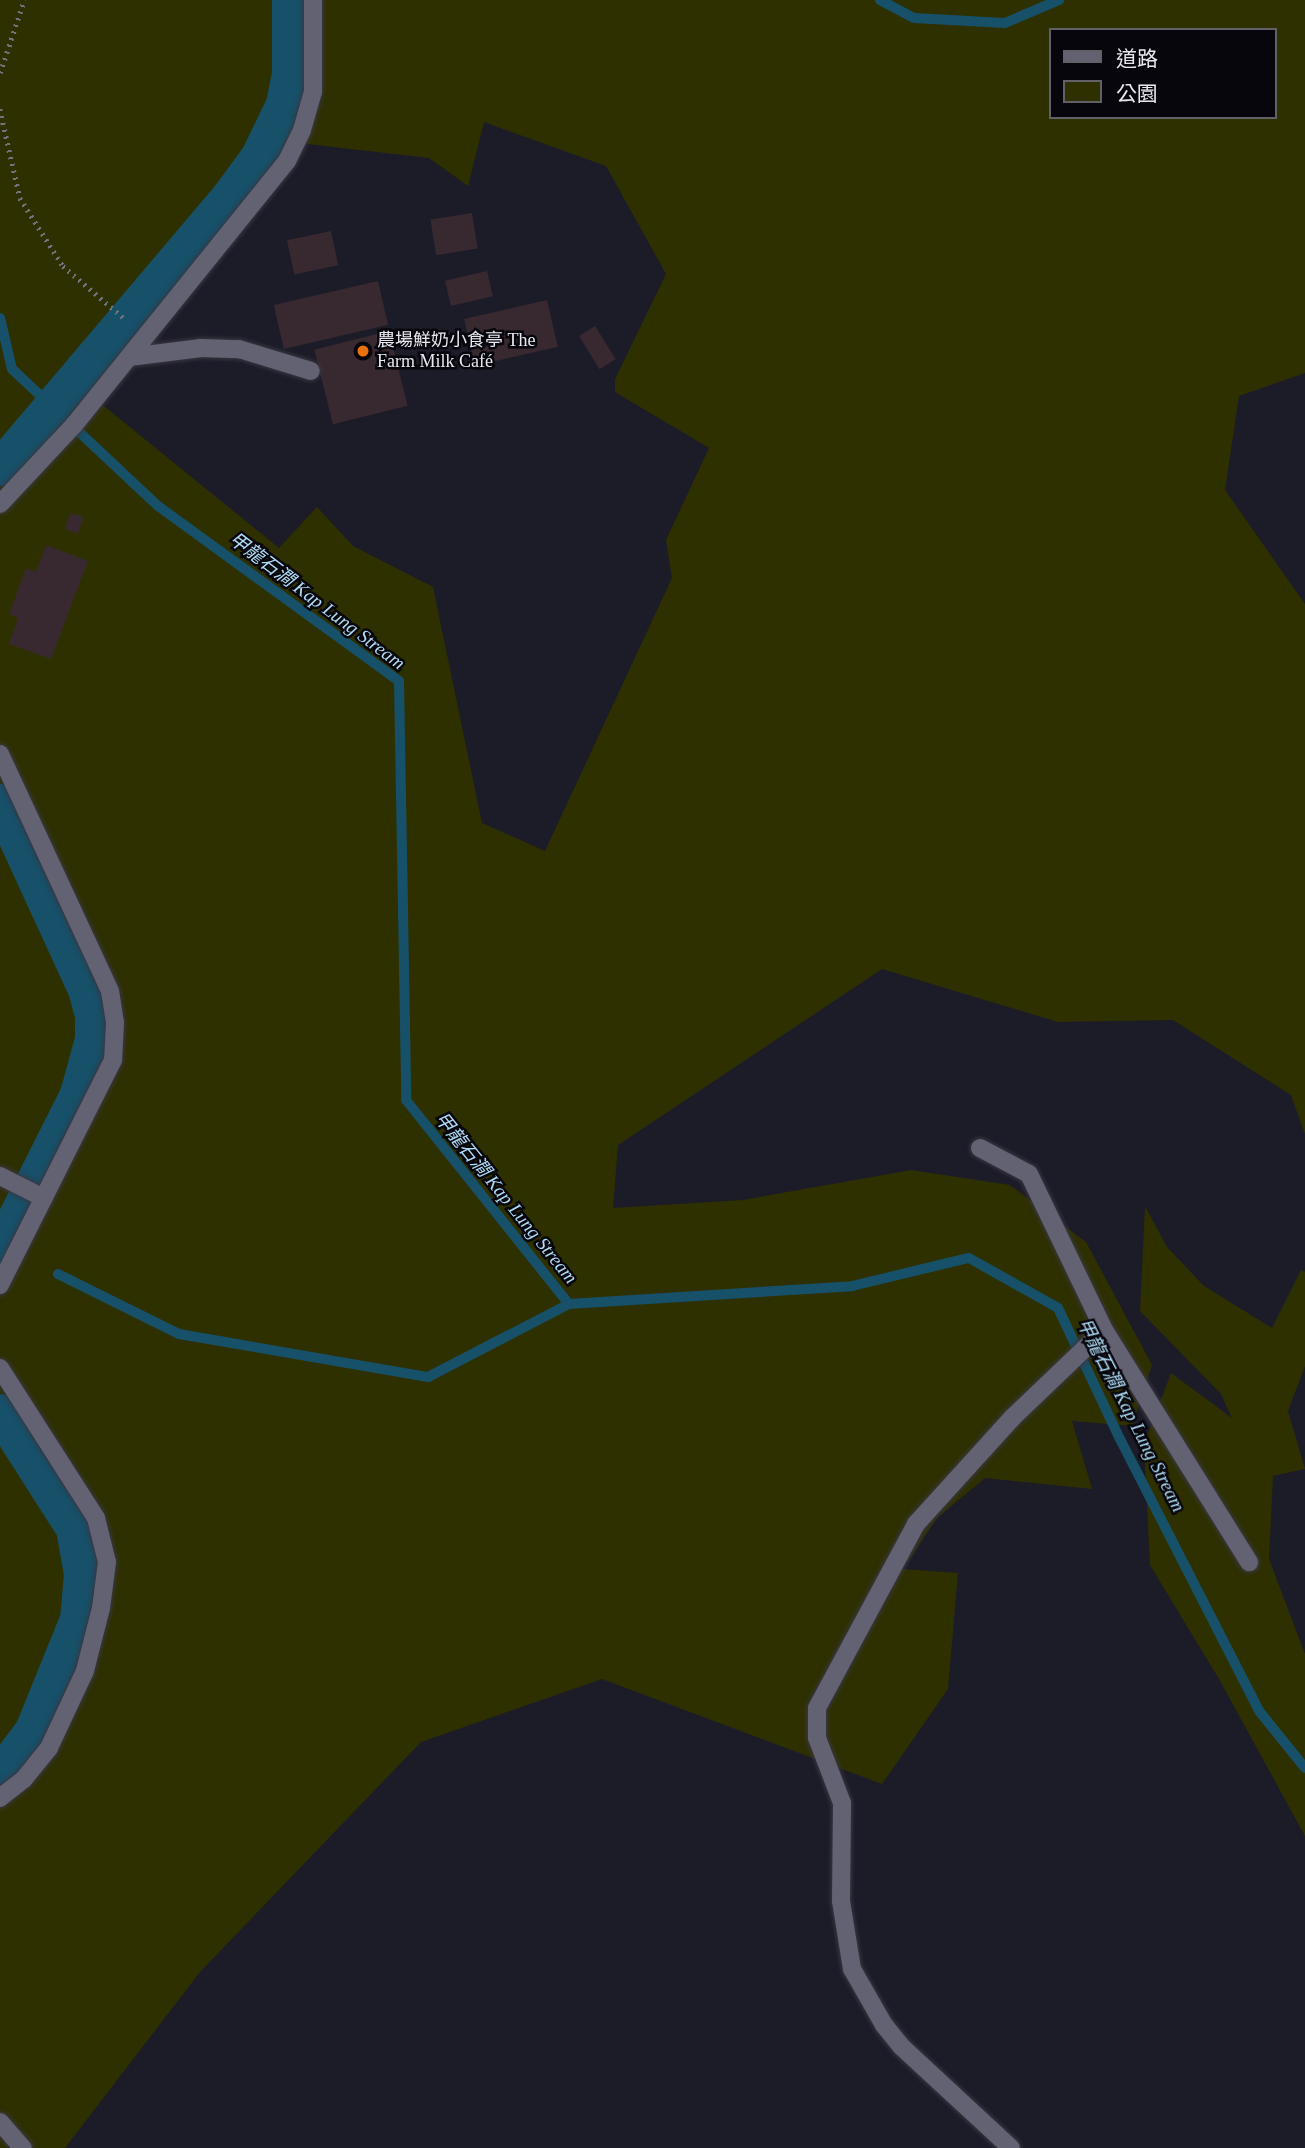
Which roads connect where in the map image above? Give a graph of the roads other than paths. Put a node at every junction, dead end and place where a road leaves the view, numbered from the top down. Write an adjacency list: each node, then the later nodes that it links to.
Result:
1 (313, 0): 2 (street)
2 (129, 357): 3 (street); 4 (street)
3 (312, 371)
4 (0, 504)
5 (0, 754): 8 (street)
6 (980, 1148): 10 (street)
7 (5, 1179): 8 (street)
8 (44, 1198): 9 (street)
9 (0, 1286)
10 (1104, 1330): 12 (street); 16 (street)
11 (0, 1368): 13 (street)
12 (1249, 1562)
13 (0, 1798)
14 (0, 2122): 15 (street)
15 (23, 2148)
16 (1011, 2148)

